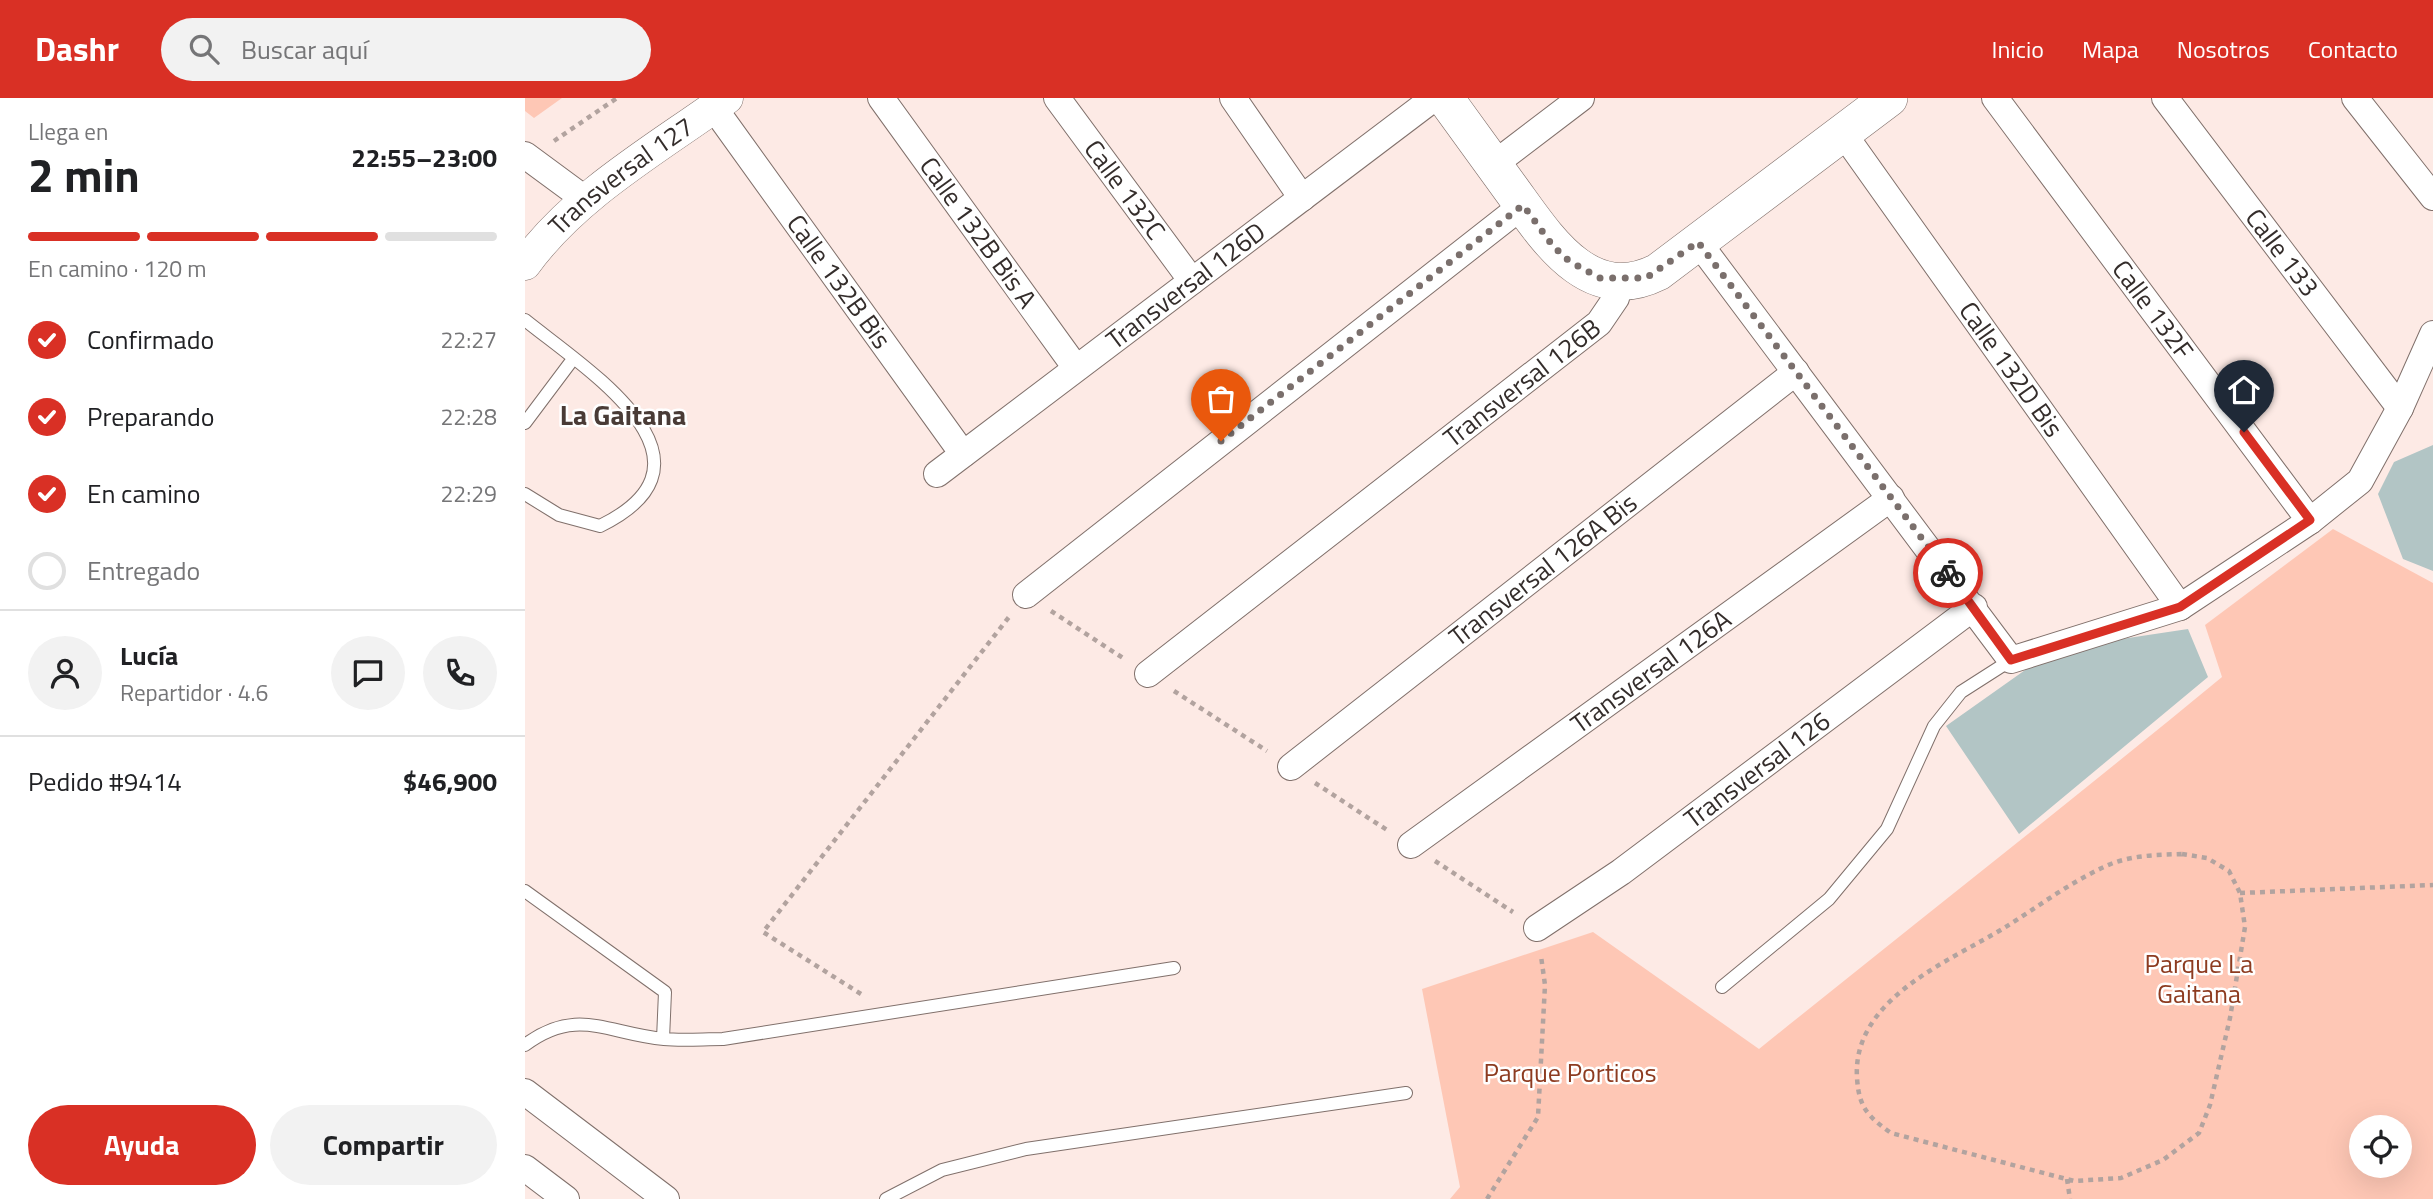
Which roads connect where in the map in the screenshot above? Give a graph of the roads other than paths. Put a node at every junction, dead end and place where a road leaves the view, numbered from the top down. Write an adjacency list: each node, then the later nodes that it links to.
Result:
1 (881, 98): 26 (street, Calle 132B Bis A)
2 (1057, 98): 22 (street, Calle 132C)
3 (1233, 98): 16 (street)
4 (1434, 98): 16 (street, Transversal 126D)
5 (1445, 98): 14 (main road)
6 (1581, 98): 14 (street)
7 (1889, 98): 12 (main road)
8 (1995, 98): 34 (street, Calle 132F)
9 (2165, 98): 28 (street, Calle 133)
10 (2355, 98): 15 (street)
11 (721, 103): 17 (street, Transversal 127); 30 (street, Calle 132B Bis)
12 (1843, 133): 19 (main road); 37 (street, Calle 132D Bis)
13 (528, 157): 17 (street)
14 (1493, 164): 18 (main road)
15 (2433, 197)
16 (1302, 198): 22 (street, Transversal 126D)
17 (586, 200): 20 (street, Transversal 127)
18 (1523, 205): 21 (main road); 35 (street)
19 (1698, 242): 21 (main road); 27 (street)
20 (525, 264)
21 (1620, 280): 39 (street, Transversal 126B)
22 (1192, 281): 26 (street, Transversal 126D)
23 (525, 320): 25 (lane)
24 (2433, 334): 28 (street)
25 (573, 359): 29 (lane); 32 (lane)
26 (1076, 368): 30 (street, Transversal 126D)
27 (1796, 372): 33 (street); 40 (street, Transversal 126A Bis)
28 (2400, 408): 34 (street)
29 (525, 423)
30 (963, 454): 31 (street, Transversal 126D)
31 (937, 474)
32 (525, 494)
33 (1891, 498): 36 (street); 41 (street, Transversal 126A)
34 (2310, 520): 37 (street)
35 (1026, 595)
36 (1974, 607): 38 (street); 43 (street, Transversal 126)
37 (2180, 607): 38 (street)
38 (2011, 660): 45 (lane)
39 (1148, 674)
40 (1291, 767)
41 (1411, 845)
42 (525, 891): 46 (lane)
43 (1537, 928)
44 (1174, 968): 46 (lane)
45 (1722, 987)
46 (663, 1039): 47 (lane)
47 (525, 1045)
48 (525, 1091): 52 (street)
49 (1406, 1093): 53 (lane)
50 (525, 1168): 51 (street)
51 (566, 1199)
52 (666, 1199)
53 (886, 1199)

